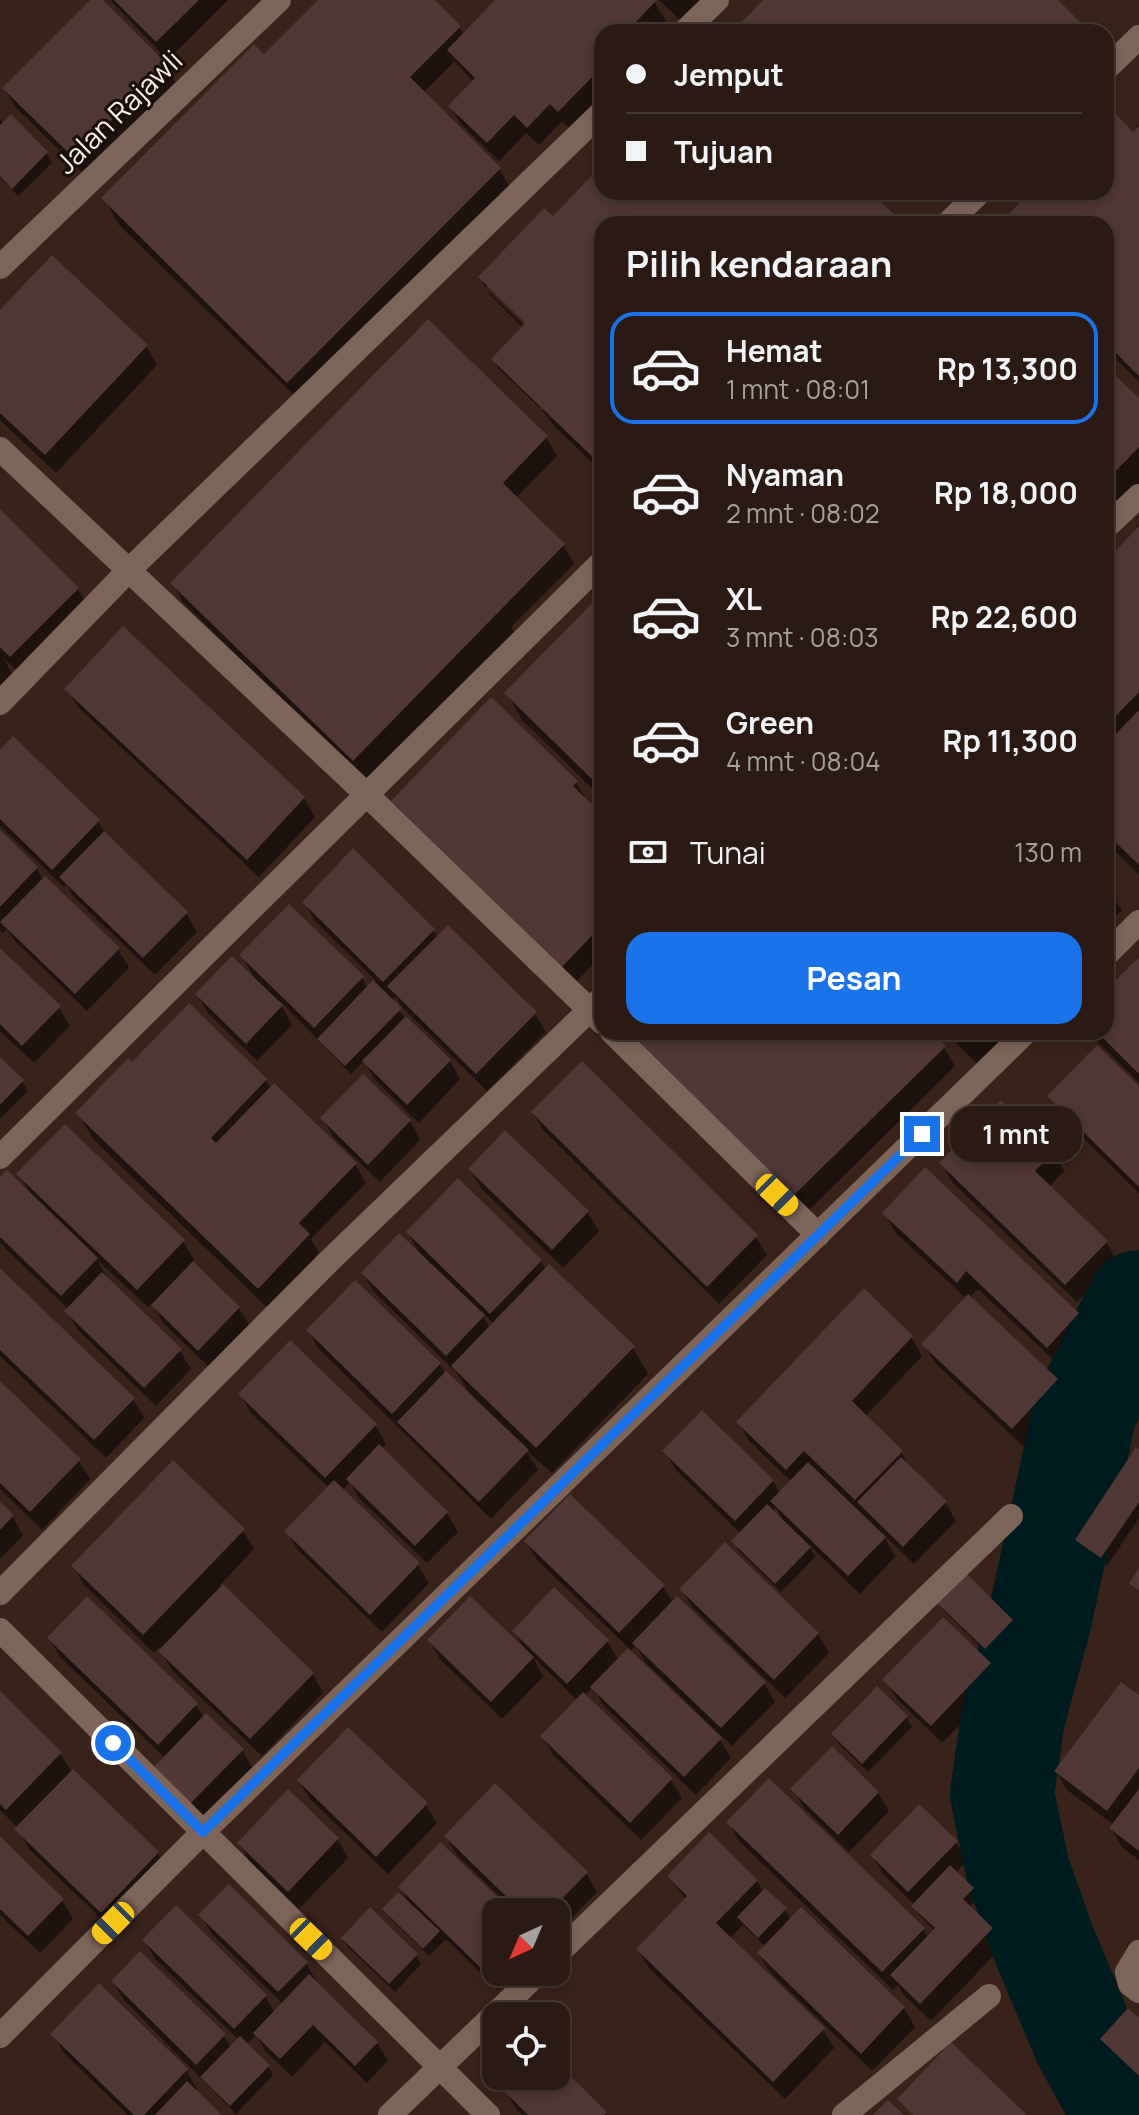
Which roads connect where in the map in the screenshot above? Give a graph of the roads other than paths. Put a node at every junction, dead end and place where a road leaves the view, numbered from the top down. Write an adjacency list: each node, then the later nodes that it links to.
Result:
1 (279, 0): 9 (street, Jalan Rajawli)
2 (717, 0): 3 (street)
3 (692, 24)
4 (1139, 37): 5 (street)
5 (1114, 61)
6 (594, 120): 13 (street)
7 (972, 200): 8 (street)
8 (955, 216)
9 (0, 267)
10 (0, 449): 13 (street)
11 (1139, 496): 12 (street)
12 (1114, 519)
13 (129, 570): 15 (street); 16 (street)
14 (594, 570): 16 (street)
15 (0, 703)
16 (365, 793): 19 (street); 23 (street)
17 (1139, 922): 18 (street)
18 (1114, 947)
19 (594, 1006)
20 (594, 1014): 26 (street)
21 (620, 1040): 24 (street)
22 (1018, 1040): 24 (street)
23 (0, 1157)
24 (818, 1235): 28 (street)
25 (1011, 1516): 29 (street)
26 (0, 1593)
27 (0, 1630): 28 (street)
28 (203, 1832): 34 (street); 35 (street)
29 (570, 1941)
30 (1139, 1952): 32 (street)
31 (524, 1986): 35 (street)
32 (1139, 1991)
33 (989, 1996): 38 (street)
34 (0, 2036)
35 (440, 2067): 36 (street); 37 (street)
36 (390, 2115)
37 (488, 2115)
38 (844, 2115)

